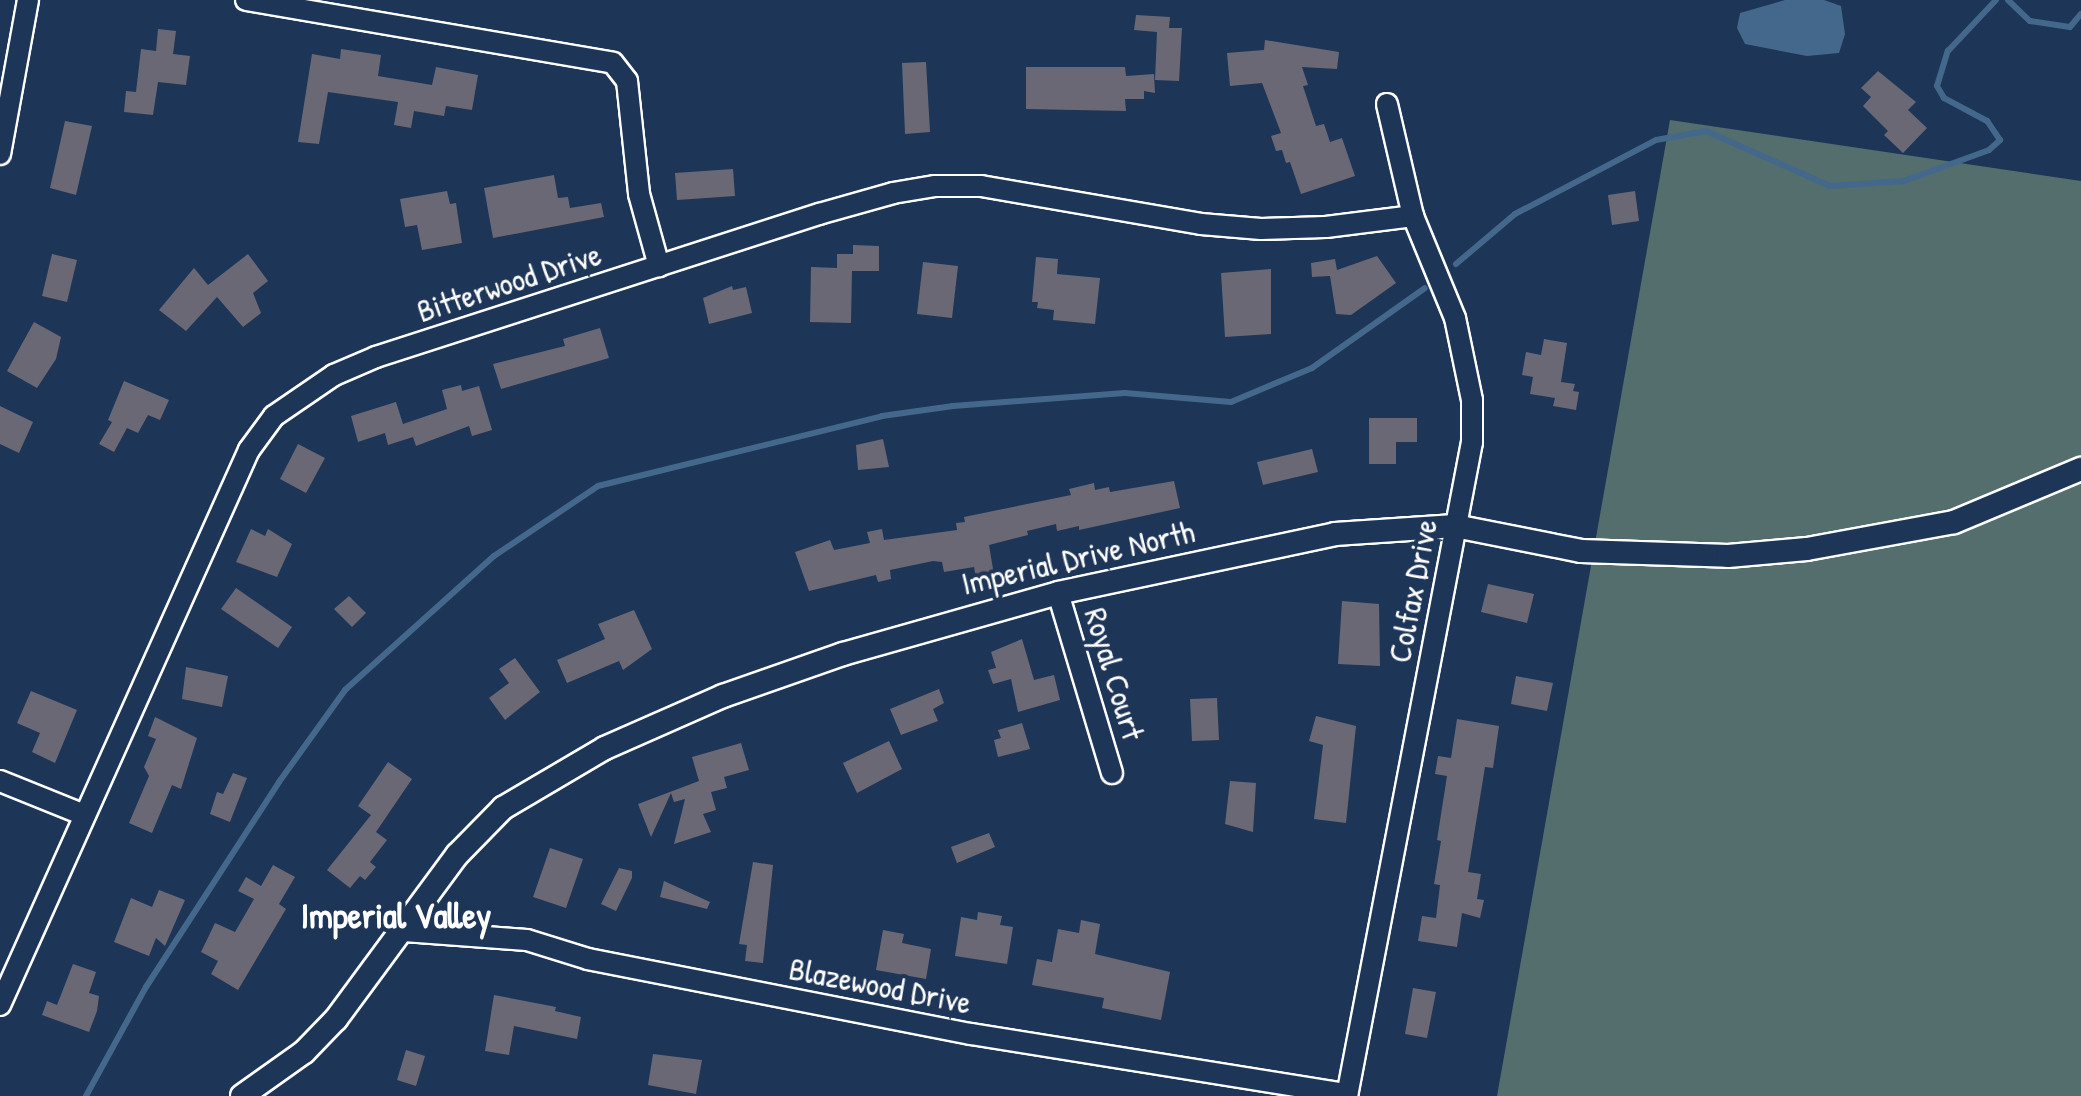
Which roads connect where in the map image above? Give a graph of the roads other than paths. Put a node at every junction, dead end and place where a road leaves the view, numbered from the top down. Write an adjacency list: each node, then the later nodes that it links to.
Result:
1 (28, 0): 4 (street)
2 (246, 0): 6 (street)
3 (1386, 104): 5 (street, Colfax Drive)
4 (0, 154)
5 (1414, 216): 6 (street, Bitterwood Drive); 8 (street, Colfax Drive)
6 (658, 266): 12 (street, Bitterwood Drive)
7 (2081, 469): 8 (street, Imperial Drive North)
8 (1456, 526): 9 (street, Imperial Drive North); 15 (street, Colfax Drive)
9 (1058, 593): 10 (street, Royal Court); 13 (street, Imperial Drive North)
10 (1112, 773)
11 (0, 782): 12 (street)
12 (84, 815): 14 (street, Bitterwood Drive)
13 (404, 932): 15 (street, Blazewood Drive); 16 (street, Imperial Drive North)
14 (0, 1005)
15 (1347, 1095)
16 (242, 1096)

